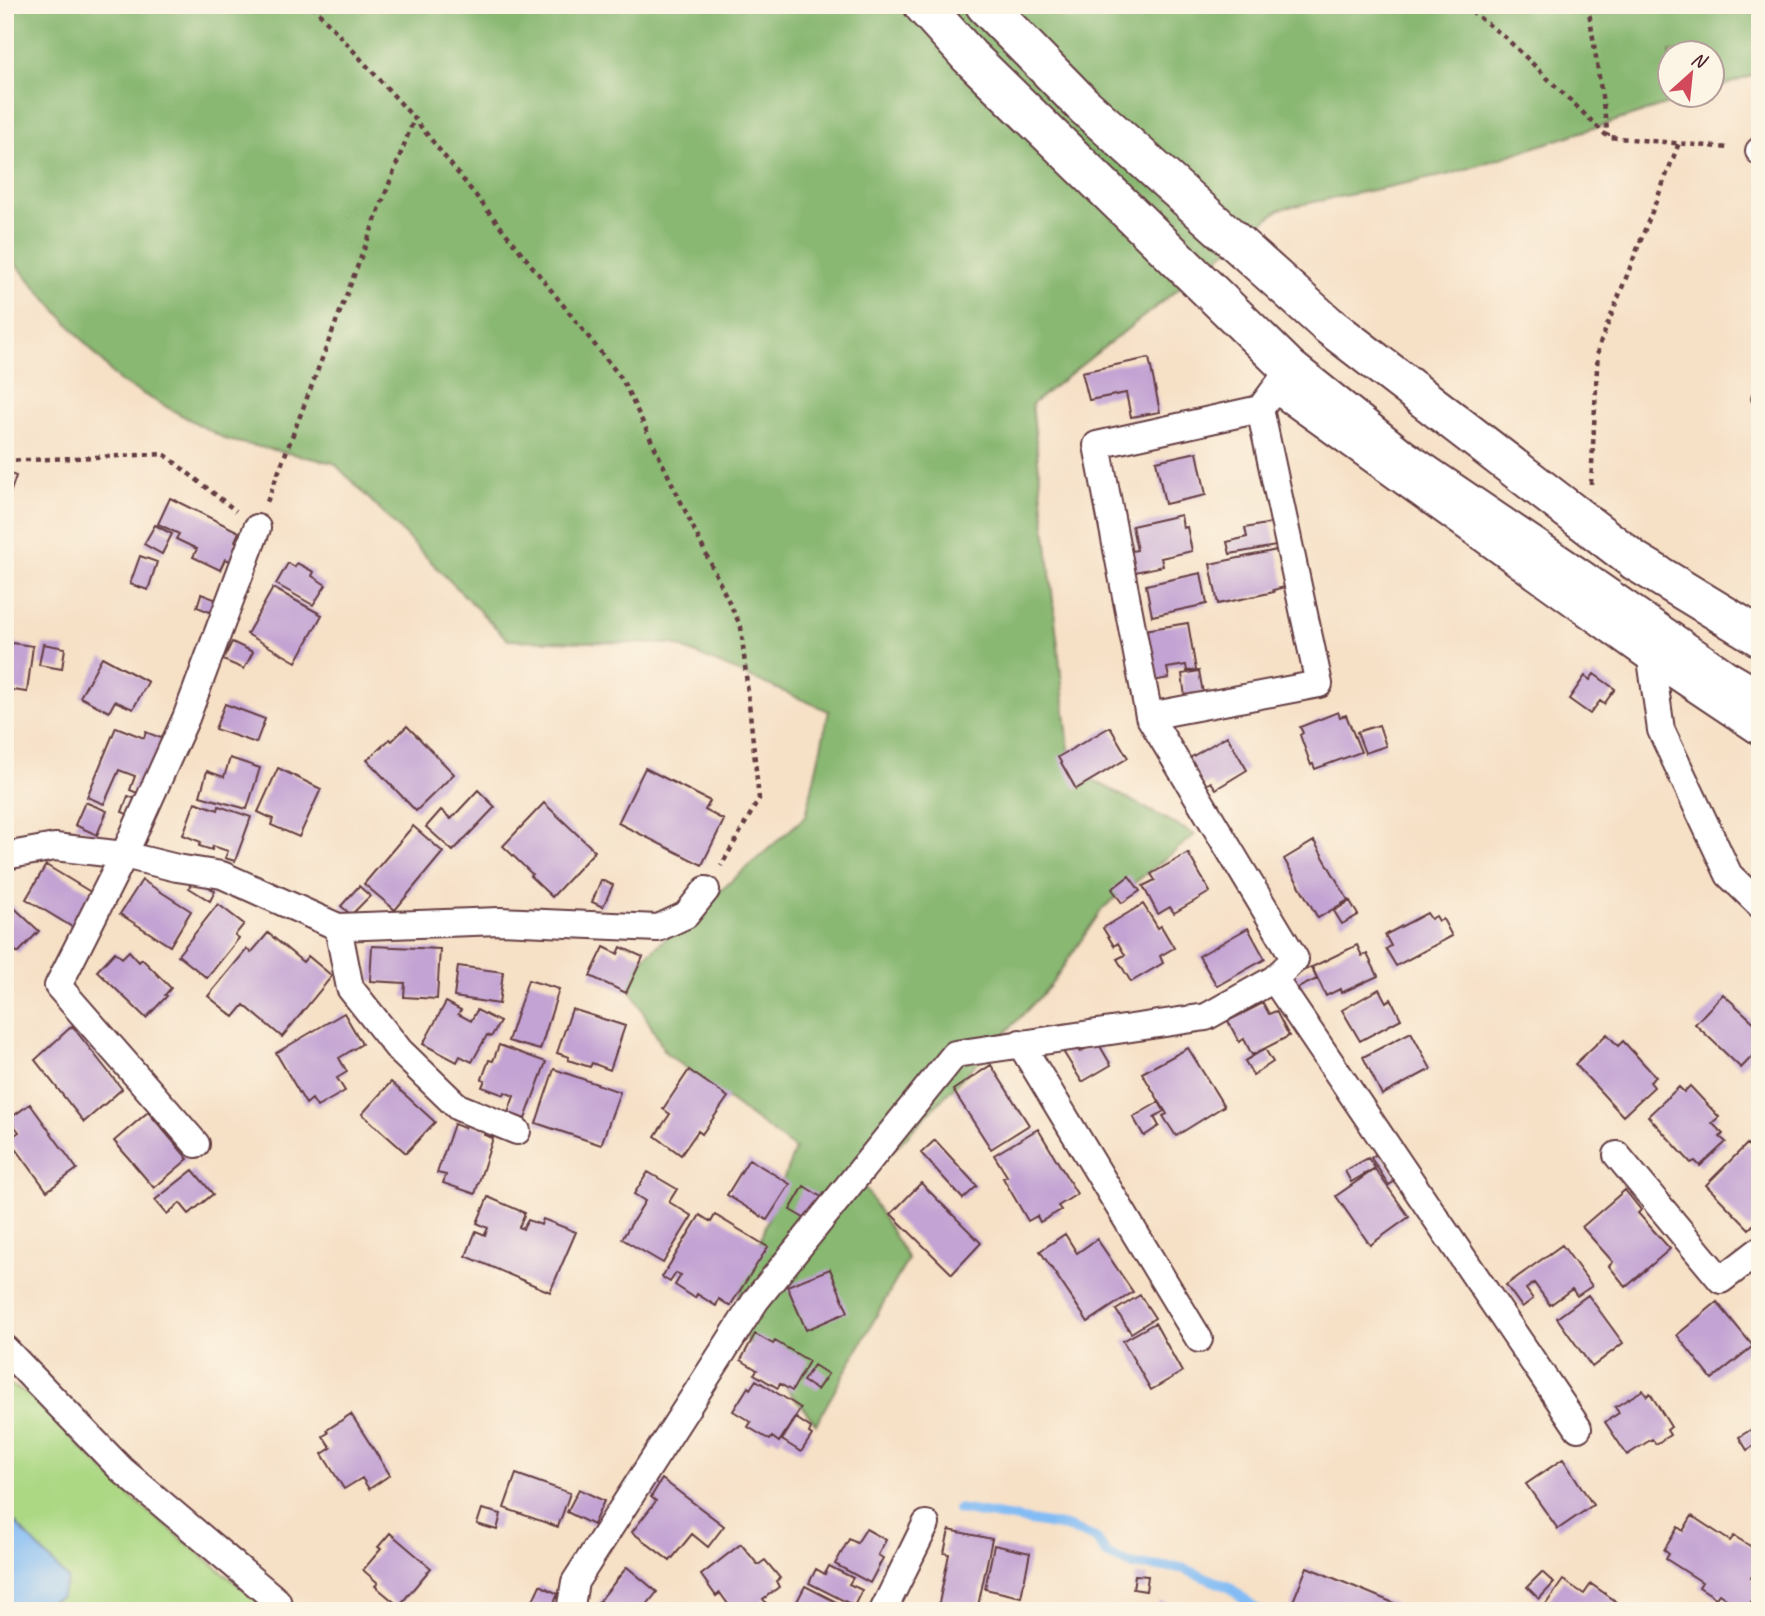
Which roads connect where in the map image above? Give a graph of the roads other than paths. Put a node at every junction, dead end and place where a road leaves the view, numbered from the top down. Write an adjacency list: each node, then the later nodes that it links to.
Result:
1 (923, 5): 3 (street)
2 (985, 5): 5 (street)
3 (1275, 389): 6 (street); 7 (street); 8 (street); 8 (street)
4 (257, 528): 10 (street)
5 (1760, 637)
6 (1651, 659): 9 (street); 13 (street)
7 (1760, 700)
8 (1149, 716): 15 (street)
9 (1760, 732)
10 (124, 855): 11 (street); 14 (street); 18 (street)
11 (5, 856)
12 (706, 890): 14 (street)
13 (1760, 905)
14 (338, 928): 17 (street)
15 (1274, 979): 16 (street); 23 (street)
16 (1020, 1043): 21 (street); 26 (street)
17 (517, 1131)
18 (196, 1144)
19 (1617, 1155): 20 (street)
20 (1760, 1250)
21 (1199, 1339)
22 (5, 1349): 25 (street)
23 (1578, 1428)
24 (926, 1524): 27 (street)
25 (280, 1611)
26 (570, 1611)
27 (883, 1611)

